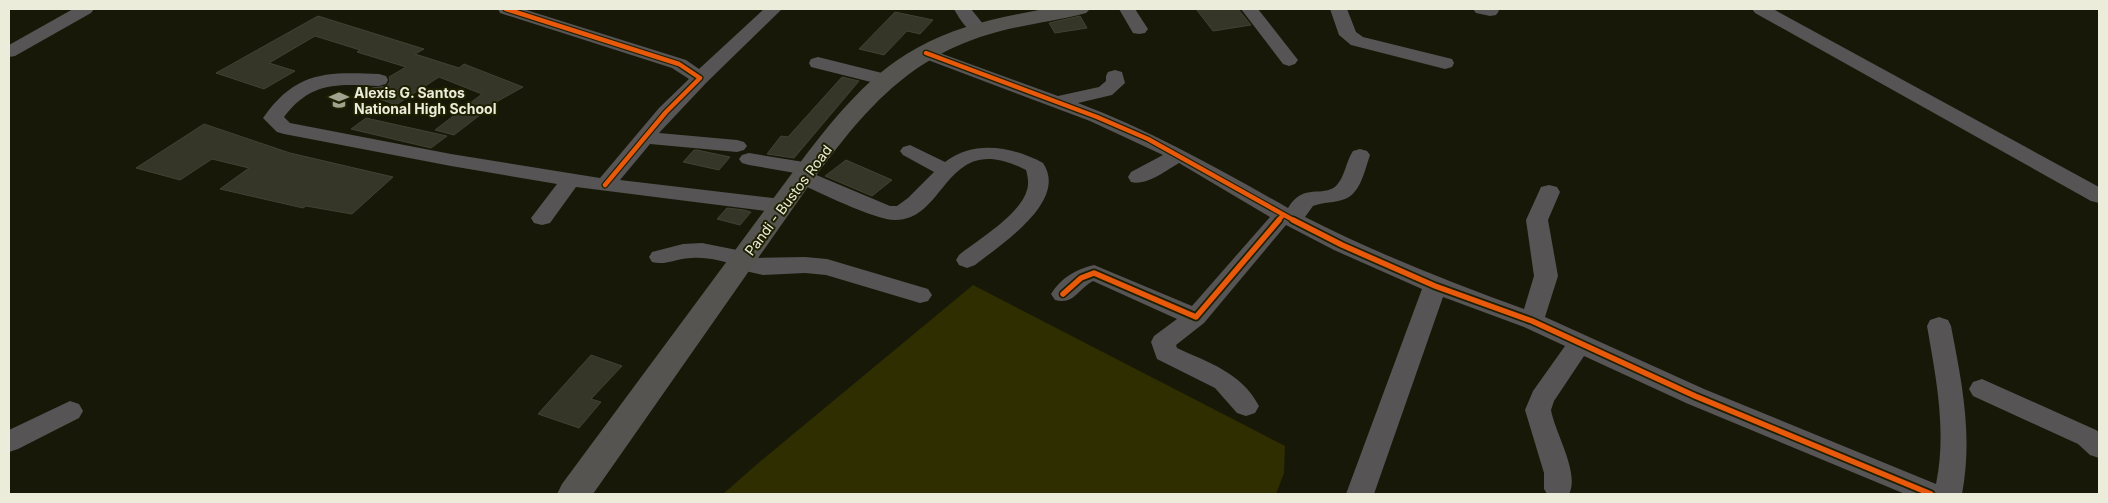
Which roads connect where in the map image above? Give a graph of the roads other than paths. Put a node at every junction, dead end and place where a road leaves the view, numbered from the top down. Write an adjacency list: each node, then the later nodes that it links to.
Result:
1 (84, 9): 13 (street)
2 (506, 9): 19 (street)
3 (774, 9): 19 (street)
4 (962, 9): 12 (street)
5 (1080, 9): 10 (main road, Pandi - Bustos Road)
6 (1128, 9): 11 (street)
7 (1249, 9): 15 (street)
8 (1339, 9): 17 (street)
9 (1760, 9): 33 (street)
10 (1020, 14): 12 (main road, Pandi - Bustos Road)
11 (1140, 29)
12 (979, 30): 14 (main road, Pandi - Bustos Road)
13 (9, 52)
14 (926, 53): 21 (main road, Pandi - Bustos Road); 22 (street)
15 (1289, 60)
16 (818, 63): 21 (street)
17 (1444, 63)
18 (1115, 76): 22 (street)
19 (700, 78): 23 (street)
20 (379, 80): 30 (street)
21 (887, 80): 28 (main road, Pandi - Bustos Road)
22 (1057, 102): 25 (street)
23 (646, 138): 28 (street); 31 (street)
24 (910, 151): 27 (street)
25 (1179, 155): 29 (street); 36 (street)
26 (1360, 155): 36 (street)
27 (947, 172): 28 (street); 39 (street)
28 (806, 173): 34 (main road, Pandi - Bustos Road)
29 (1138, 177)
30 (571, 179): 31 (street); 35 (street)
31 (605, 185): 34 (street)
32 (1548, 192): 44 (street)
33 (2099, 196)
34 (782, 206): 38 (main road, Pandi - Bustos Road)
35 (542, 218)
36 (1288, 218): 40 (street); 43 (street)
37 (660, 257): 38 (street)
38 (742, 260): 42 (street); 53 (main road, Pandi - Bustos Road)
39 (967, 260)
40 (1435, 286): 44 (street); 54 (street)
41 (1063, 294): 43 (street)
42 (920, 295)
43 (1196, 317): 48 (street)
44 (1532, 322): 46 (street)
45 (1939, 326): 56 (street)
46 (1580, 343): 52 (street); 55 (street)
47 (1982, 389): 51 (street)
48 (1246, 406)
49 (70, 411): 50 (street)
50 (9, 442)
51 (2099, 447)
52 (1558, 489)
53 (574, 494)
54 (1360, 494)
55 (1931, 494)
56 (1948, 494)

